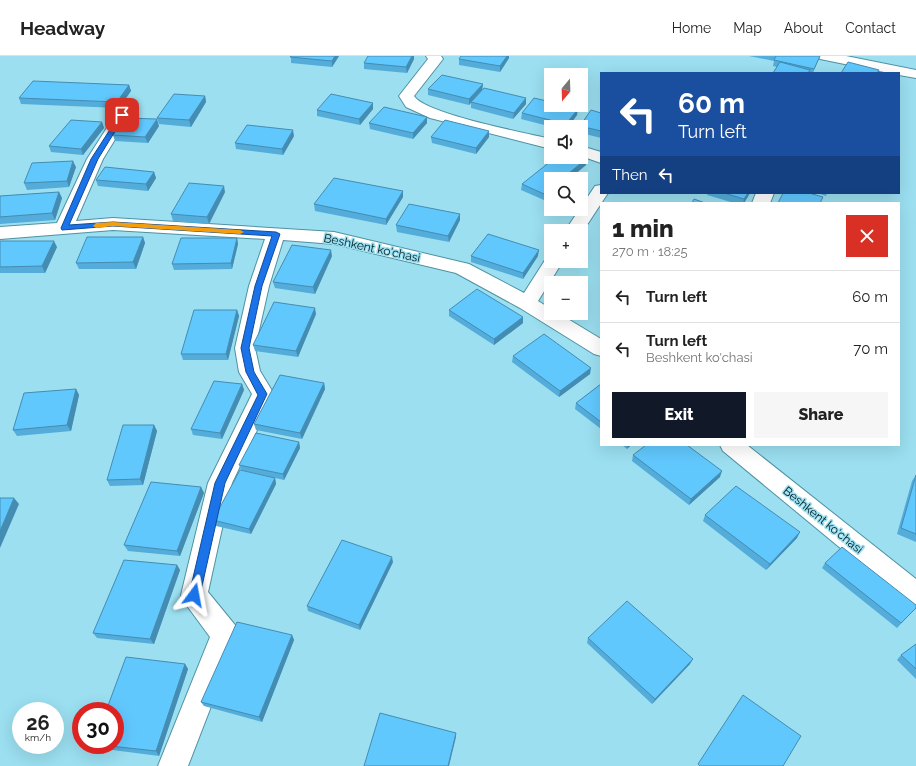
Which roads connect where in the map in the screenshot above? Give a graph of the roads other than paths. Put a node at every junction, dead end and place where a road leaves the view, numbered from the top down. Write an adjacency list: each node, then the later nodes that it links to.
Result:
1 (433, 56): 5 (street)
2 (827, 60): 3 (street)
3 (916, 74)
4 (122, 115): 10 (street)
5 (544, 142)
6 (588, 153): 7 (street)
7 (600, 156)
8 (600, 192): 9 (street)
9 (579, 224)
10 (64, 228): 11 (street, Beshkent ko'chasi); 12 (street, Beshkent ko'chasi)
11 (0, 233)
12 (276, 234): 14 (street, Beshkent ko'chasi); 18 (street)
13 (550, 268): 14 (street)
14 (527, 303): 15 (street, Beshkent ko'chasi)
15 (600, 348)
16 (731, 446): 17 (street, Beshkent ko'chasi)
17 (916, 595)
18 (173, 766)

